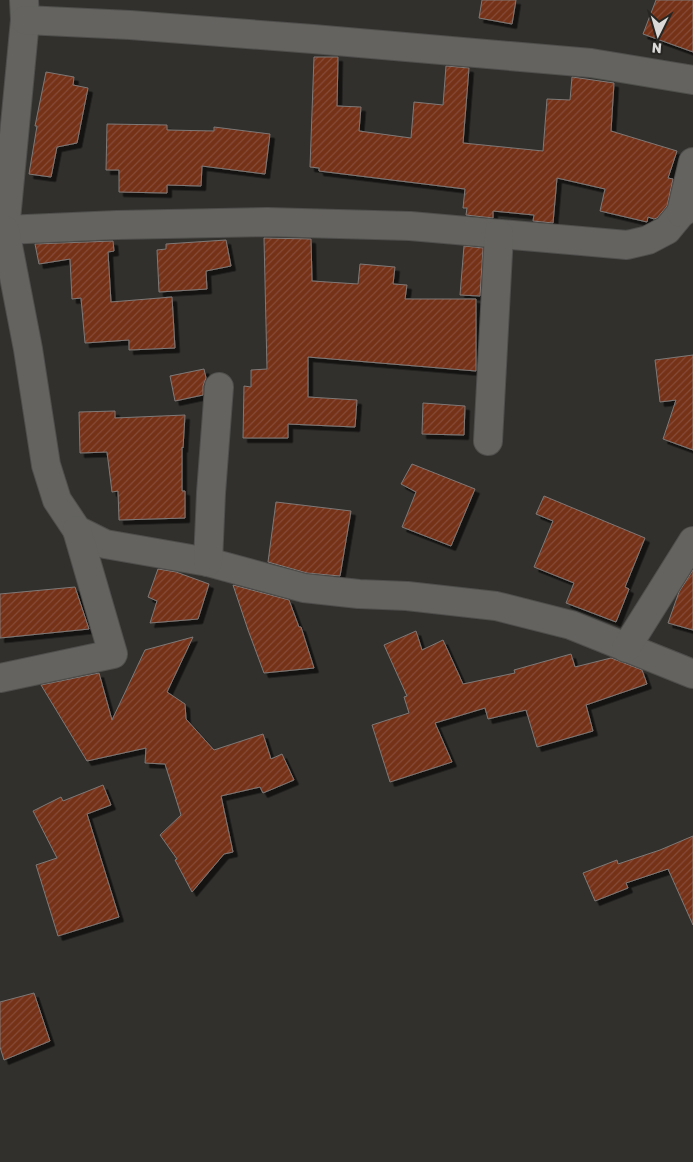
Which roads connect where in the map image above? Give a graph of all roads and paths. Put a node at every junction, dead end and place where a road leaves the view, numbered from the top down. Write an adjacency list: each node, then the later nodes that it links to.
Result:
1 (24, 10): 2 (street); 3 (street)
2 (693, 80)
3 (9, 90): 6 (street)
4 (693, 162): 5 (street)
5 (687, 210): 7 (street)
6 (2, 230): 7 (street); 10 (street)
7 (499, 234): 9 (street)
8 (219, 387): 12 (street)
9 (488, 441)
10 (77, 530): 12 (street); 15 (street)
11 (693, 541): 13 (street)
12 (208, 562): 13 (street)
13 (626, 648): 14 (street)
14 (693, 674)
15 (0, 678)

